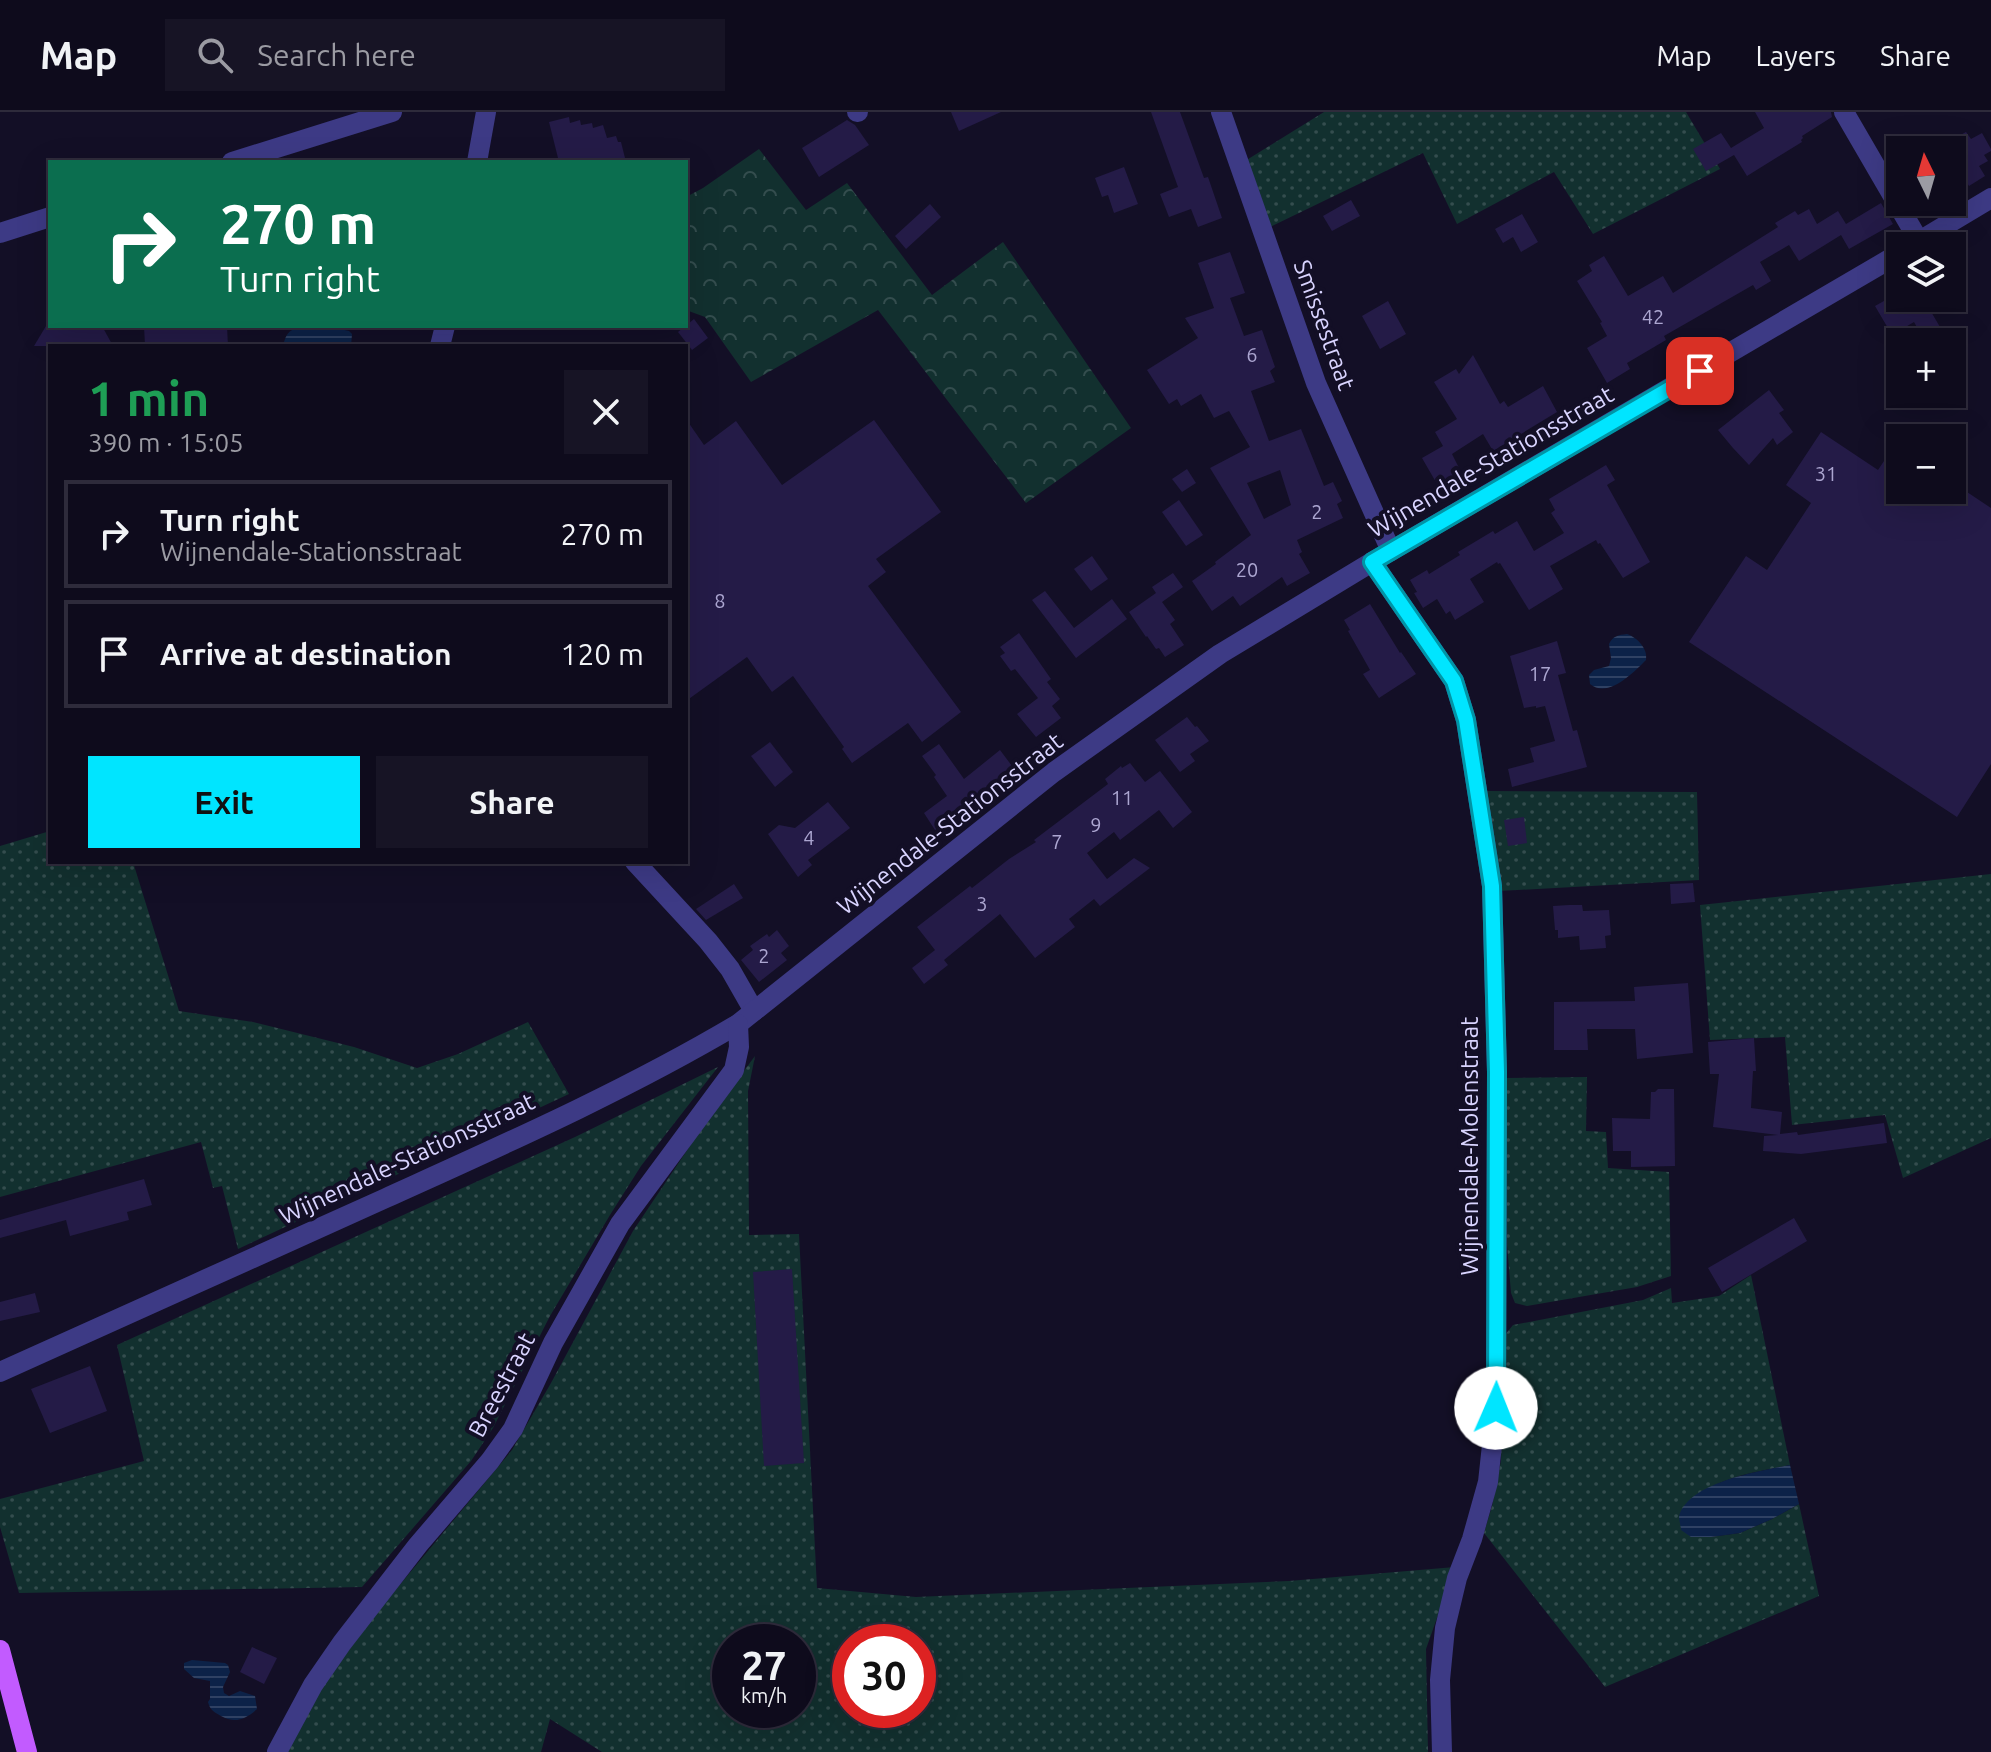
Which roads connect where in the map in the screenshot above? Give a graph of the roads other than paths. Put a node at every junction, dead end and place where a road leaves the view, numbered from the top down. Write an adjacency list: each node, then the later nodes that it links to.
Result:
1 (392, 112): 5 (street)
2 (486, 112): 6 (street)
3 (1221, 112): 13 (street, Smissestraat)
4 (1844, 112): 9 (street)
5 (238, 160)
6 (477, 160)
7 (1991, 198): 10 (street)
8 (48, 218): 11 (street)
9 (1909, 232)
10 (1935, 232)
11 (0, 233)
12 (1886, 261): 13 (street, Wijnendale-Stationsstraat)
13 (1391, 551): 14 (street, Wijnendale-Stationsstraat)
14 (1372, 562): 16 (street, Wijnendale-Stationsstraat); 21 (street, Wijnendale-Molenstraat)
15 (637, 864): 16 (street)
16 (746, 1018): 17 (street, Wijnendale-Stationsstraat); 20 (street, Breestraat)
17 (0, 1372)
18 (0, 1650): 19 (main road)
19 (27, 1752)
20 (277, 1752)
21 (1442, 1752)

